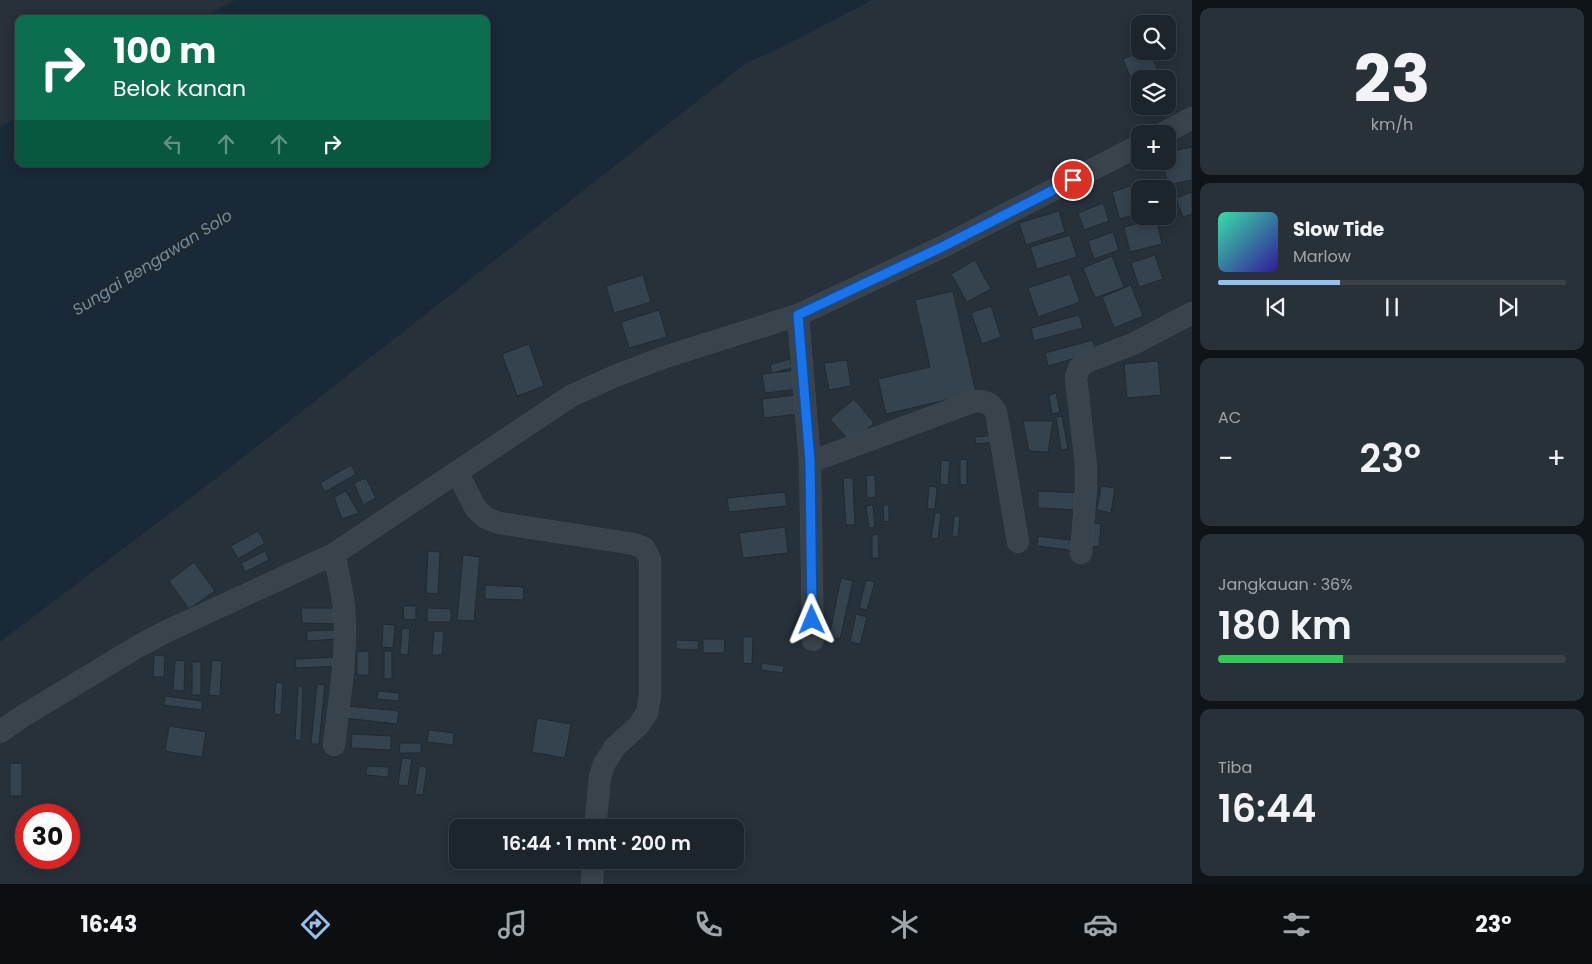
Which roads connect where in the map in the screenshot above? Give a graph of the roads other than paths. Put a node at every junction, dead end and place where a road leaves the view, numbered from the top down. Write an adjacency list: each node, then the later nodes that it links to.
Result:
1 (1192, 118): 2 (street)
2 (1176, 127)
3 (1131, 150): 5 (street)
4 (1192, 313): 9 (street)
5 (798, 315): 6 (street); 7 (street)
6 (810, 462): 8 (street); 11 (street)
7 (456, 472): 10 (street); 14 (street)
8 (1018, 542)
9 (1081, 553)
10 (334, 554): 12 (street); 13 (street)
11 (813, 640)
12 (0, 732)
13 (334, 745)
14 (596, 819)
15 (593, 869): 16 (street)
16 (592, 884)

